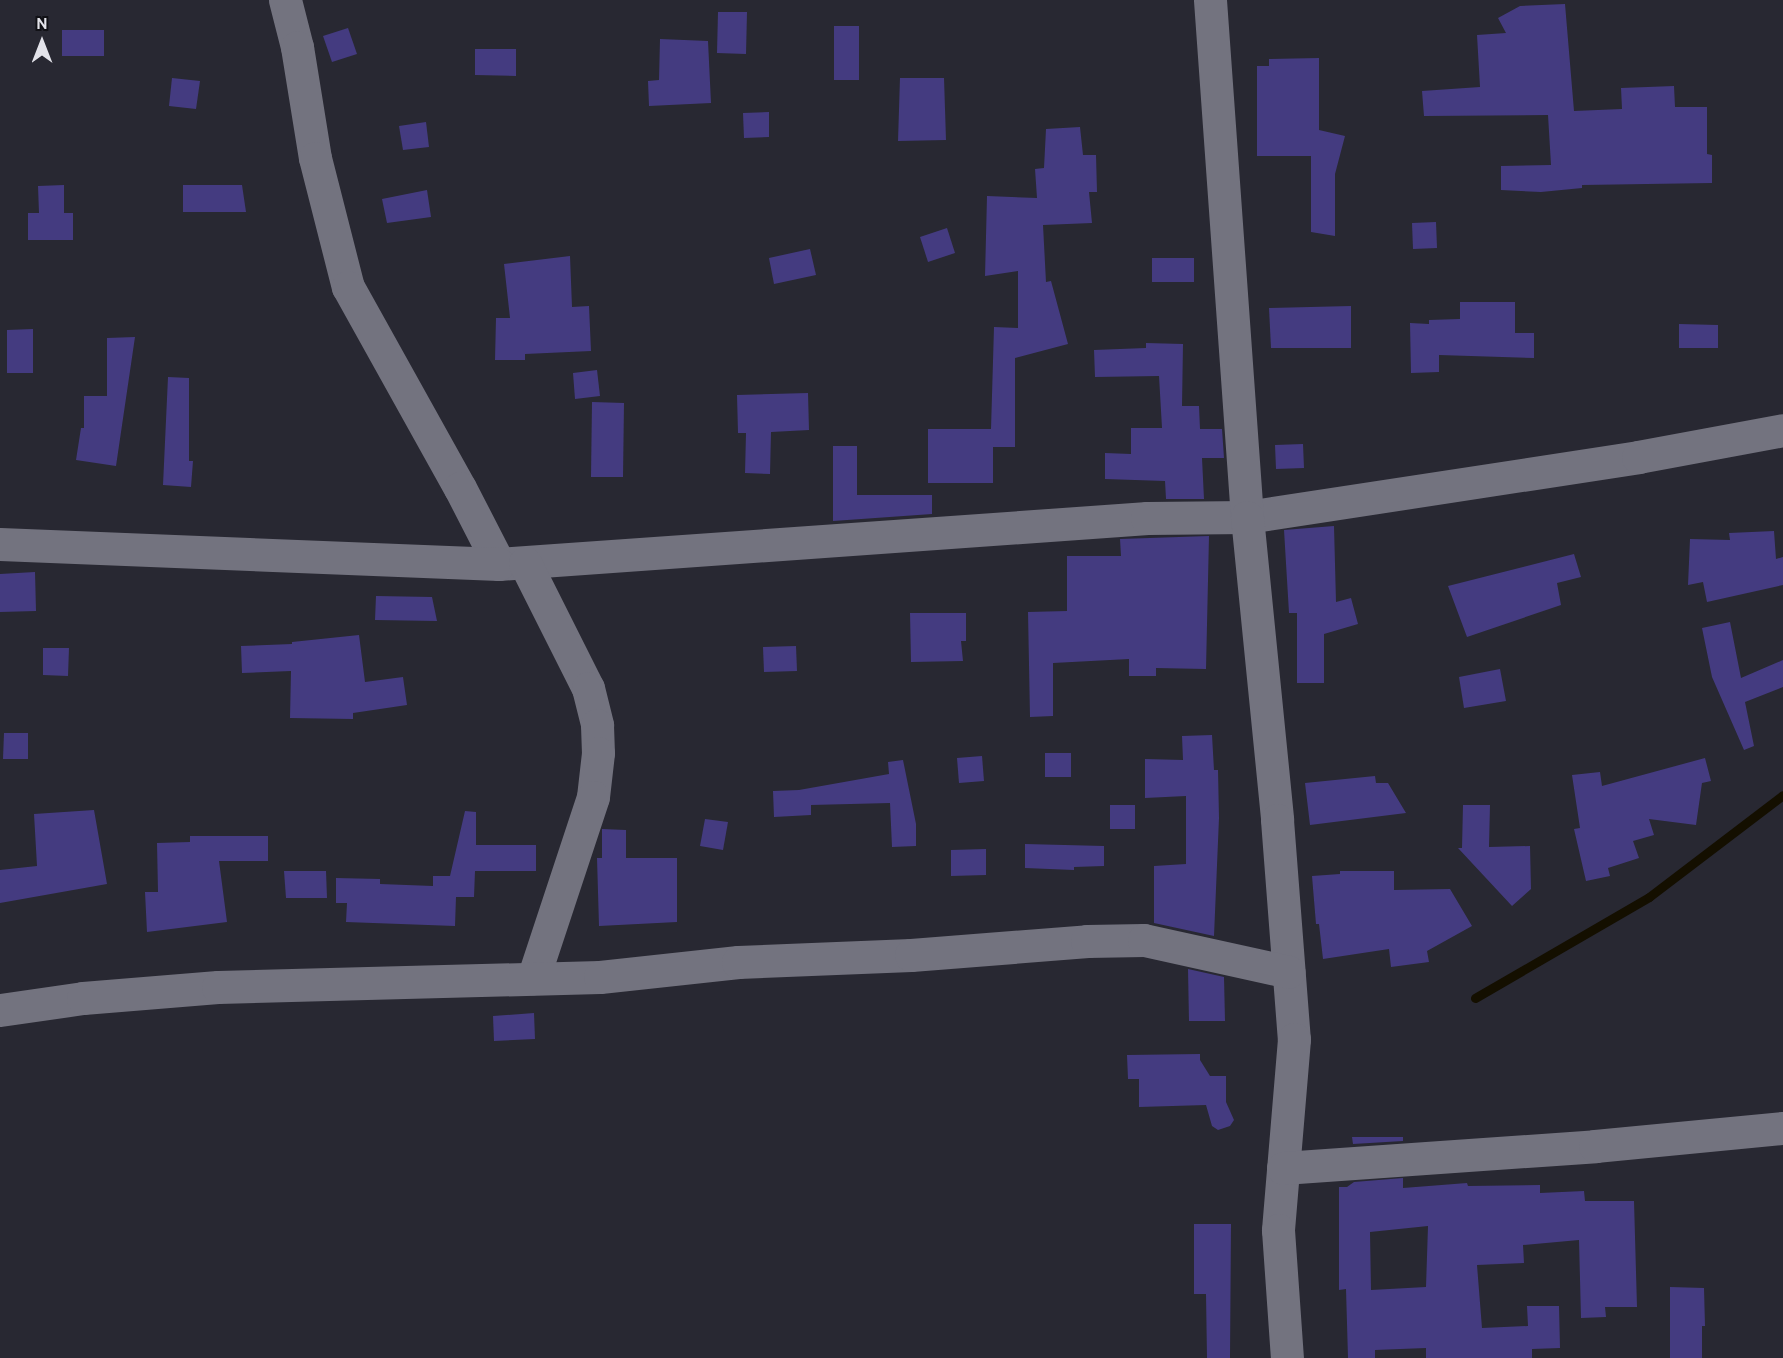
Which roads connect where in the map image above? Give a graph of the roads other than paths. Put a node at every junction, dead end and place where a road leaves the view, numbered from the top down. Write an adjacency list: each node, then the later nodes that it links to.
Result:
1 (285, 0): 6 (street)
2 (1210, 0): 4 (street)
3 (1783, 430): 4 (street)
4 (1247, 517): 6 (street); 7 (street)
5 (0, 544): 6 (street)
6 (512, 563): 8 (street)
7 (1289, 972): 8 (street); 11 (street)
8 (533, 978): 9 (street)
9 (0, 1010)
10 (1783, 1128): 11 (street)
11 (1283, 1168): 12 (street)
12 (1287, 1358)

